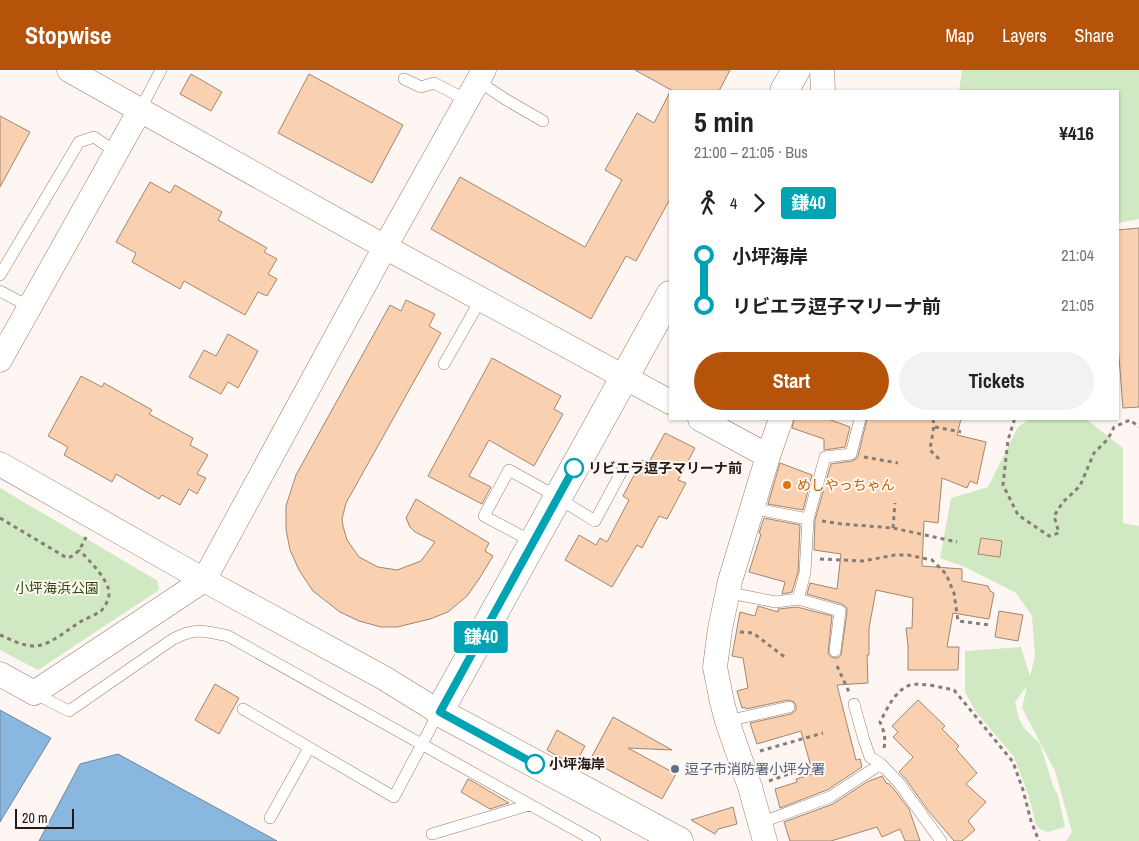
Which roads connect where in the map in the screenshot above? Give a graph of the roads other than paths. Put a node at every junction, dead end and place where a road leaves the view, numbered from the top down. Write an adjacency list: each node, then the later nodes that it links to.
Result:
1 (69, 70): 9 (street)
2 (160, 70): 9 (lane)
3 (796, 70): 7 (street)
4 (822, 70): 8 (street)
5 (404, 79): 6 (lane)
6 (476, 84): 10 (lane); 12 (street)
7 (785, 90)
8 (823, 90)
9 (140, 110): 11 (street); 12 (street)
10 (543, 121)
11 (116, 152): 13 (lane); 17 (street)
12 (385, 247): 16 (street); 32 (street)
13 (0, 275)
14 (0, 291): 17 (lane)
15 (669, 297): 20 (street)
16 (481, 300): 19 (lane); 20 (street)
17 (30, 308): 18 (street)
18 (0, 360)
19 (444, 364)
20 (624, 378): 21 (street); 28 (street)
21 (669, 401)
22 (702, 420): 25 (street)
23 (782, 420): 25 (street)
24 (860, 420): 30 (lane)
25 (768, 456): 29 (street)
26 (0, 464): 32 (street)
27 (624, 467): 28 (lane)
28 (557, 498): 31 (street); 31 (lane)
29 (752, 508): 30 (lane); 42 (street)
30 (808, 519): 34 (lane)
31 (533, 542): 41 (street)
32 (204, 580): 37 (street); 41 (street)
33 (735, 594): 34 (lane)
34 (798, 599): 35 (lane)
35 (835, 651)
36 (0, 674): 37 (street)
37 (34, 693): 43 (lane)
38 (854, 704): 45 (lane)
39 (789, 707): 42 (lane)
40 (242, 709): 44 (lane)
41 (440, 712): 43 (lane); 51 (street)
42 (727, 721): 48 (street)
43 (422, 744): 44 (lane); 46 (lane)
44 (309, 748): 47 (lane)
45 (881, 764): 48 (lane); 52 (lane)
46 (529, 805): 49 (lane); 50 (lane)
47 (270, 818)
48 (763, 832)
49 (432, 834)
50 (596, 841)
51 (679, 841)
52 (940, 841)

